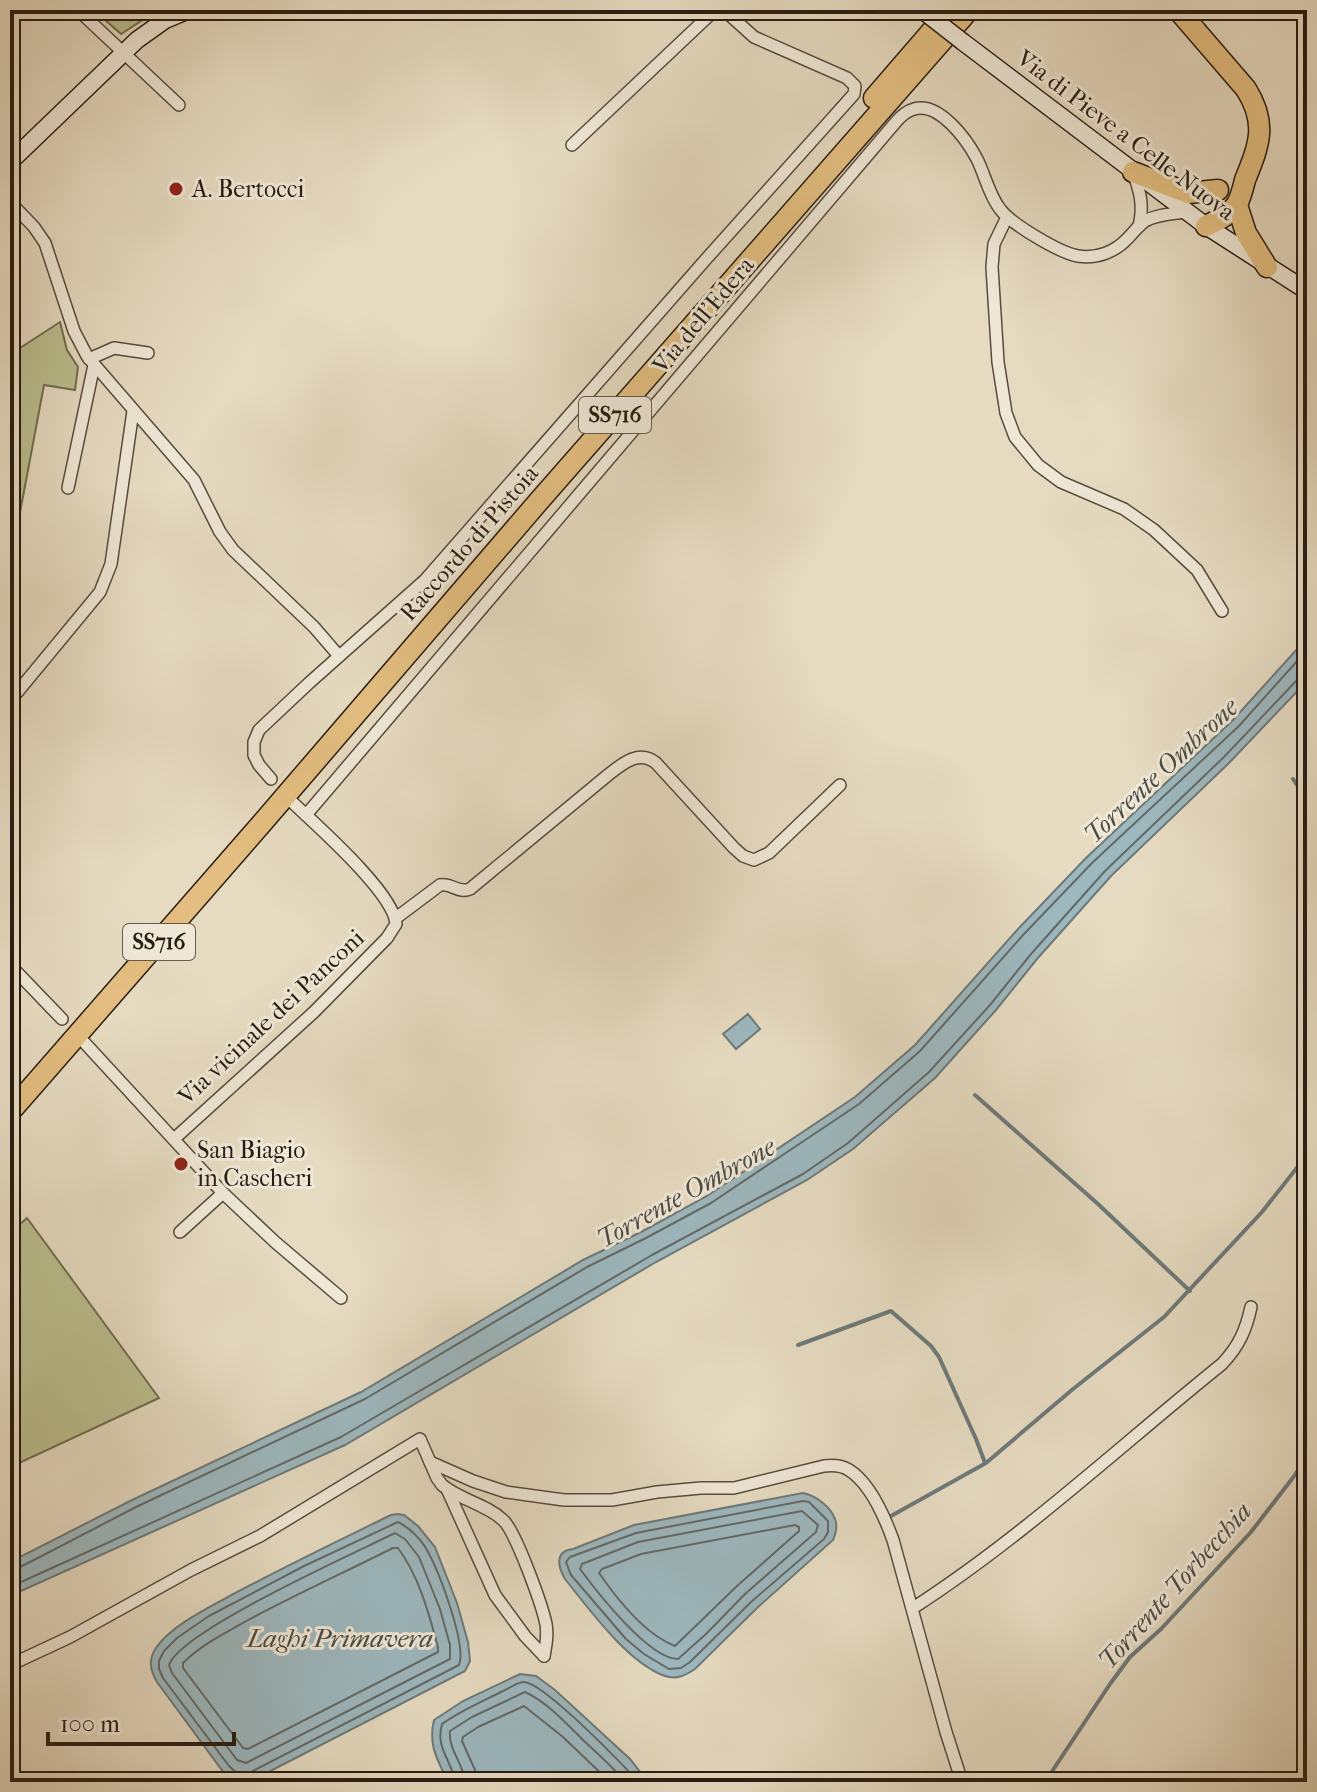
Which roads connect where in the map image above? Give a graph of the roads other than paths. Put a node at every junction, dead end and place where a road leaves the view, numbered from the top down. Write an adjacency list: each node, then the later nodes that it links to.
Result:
1 (78, 10): 9 (street)
2 (189, 10): 9 (main road)
3 (715, 10): 11 (street)
4 (724, 10): 29 (street, Via dell'Edera)
5 (922, 10): 14 (main road, Via di Pieve a Celle Nuova, bridge)
6 (950, 10): 39 (highway, Raccordo di Pistoia / SS716)
7 (969, 10): 40 (highway, Raccordo di Pistoia / SS716)
8 (1178, 10): 12 (highway)
9 (123, 53): 10 (street); 13 (main road)
10 (179, 105)
11 (572, 145)
12 (1254, 157): 15 (highway); 17 (highway)
13 (10, 162)
14 (1133, 172): 15 (highway); 18 (main road, Via di Pieve a Celle Nuova); 20 (street)
15 (1218, 190): 21 (highway)
16 (10, 202): 25 (street)
17 (1237, 205): 21 (highway); 22 (highway)
18 (1187, 212): 20 (street); 21 (main road, Via di Pieve a Celle Nuova)
19 (1007, 217): 20 (street); 28 (street); 34 (street, Via dell'Edera)
20 (1139, 226)
21 (1206, 226): 22 (main road, Via di Pieve a Celle Nuova)
22 (1267, 267): 23 (main road, Via di Pieve a Celle Nuova)
23 (1307, 291)
24 (148, 353): 25 (street)
25 (92, 362): 26 (street); 27 (street)
26 (133, 411): 29 (street); 30 (street)
27 (68, 488)
28 (1222, 611)
29 (339, 656): 31 (street)
30 (10, 701)
31 (271, 779)
32 (840, 785): 35 (street, Via vicinale dei Panconi)
33 (291, 801): 34 (street)
34 (306, 815): 35 (street)
35 (396, 918): 41 (street, Via vicinale dei Panconi)
36 (10, 965): 37 (street)
37 (62, 1019)
38 (83, 1041): 41 (street)
39 (10, 1091)
40 (10, 1112)
41 (174, 1139): 42 (street)
42 (223, 1193): 43 (street); 44 (street)
43 (180, 1232)
44 (341, 1298)
45 (1251, 1307): 48 (street)
46 (430, 1462): 47 (street); 48 (street); 49 (street)
47 (447, 1489): 47 (street)
48 (913, 1608): 50 (street)
49 (10, 1665)
50 (962, 1782)

